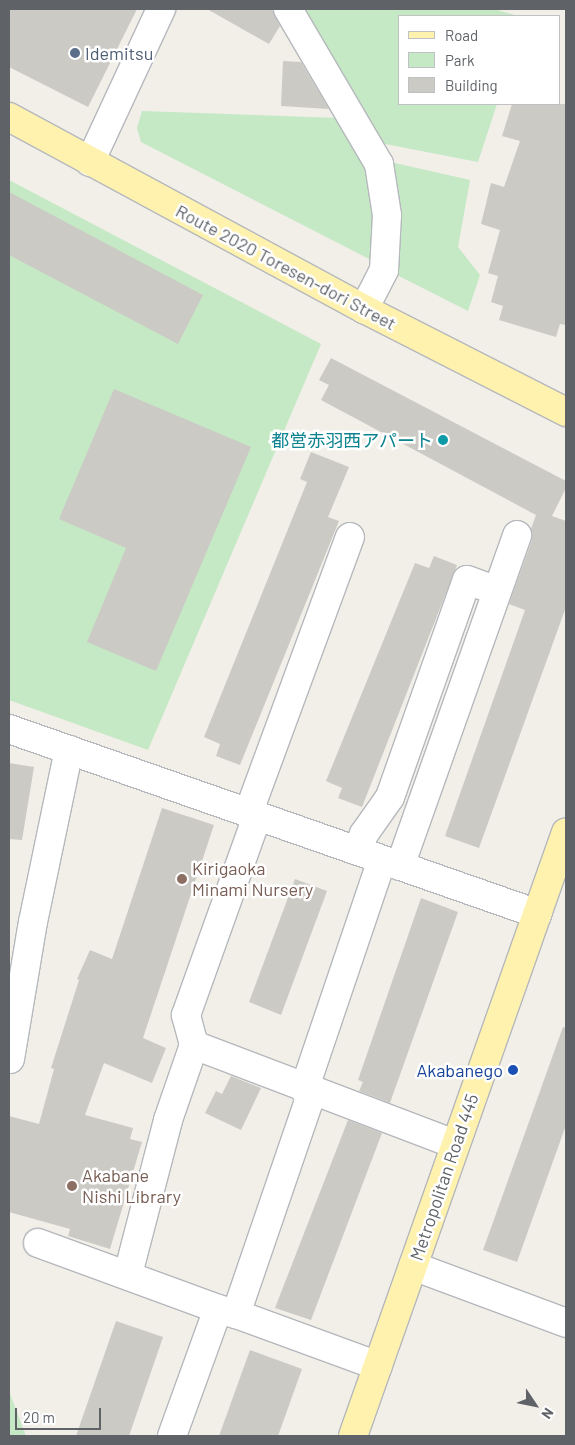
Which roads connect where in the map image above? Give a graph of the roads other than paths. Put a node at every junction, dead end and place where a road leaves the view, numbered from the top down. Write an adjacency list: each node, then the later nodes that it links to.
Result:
1 (161, 9): 4 (street)
2 (288, 9): 5 (street)
3 (9, 117): 4 (main road, Route 2020 Toresen-dori Street)
4 (90, 162): 5 (main road, Route 2020 Toresen-dori Street)
5 (364, 309): 6 (main road, Route 2020 Toresen-dori Street)
6 (566, 412)
7 (517, 535): 9 (street)
8 (350, 537): 12 (street)
9 (497, 591): 14 (street); 14 (street)
10 (9, 729): 11 (street)
11 (69, 750): 12 (street); 17 (street)
12 (252, 815): 14 (street); 16 (street)
13 (566, 832): 15 (main road, Metropolitan Road 445)
14 (380, 859): 15 (street); 18 (street)
15 (538, 914): 19 (main road, Metropolitan Road 445)
16 (194, 1045): 18 (street); 22 (street)
17 (10, 1059)
18 (305, 1087): 19 (street); 23 (street)
19 (455, 1144): 21 (main road, Metropolitan Road 445)
20 (38, 1242): 22 (street)
21 (413, 1266): 24 (street); 25 (main road, Metropolitan Road 445)
22 (128, 1274): 23 (street)
23 (227, 1312): 25 (street); 26 (street)
24 (566, 1323)
25 (378, 1366): 27 (main road, Metropolitan Road 445)
26 (172, 1436)
27 (353, 1436)

